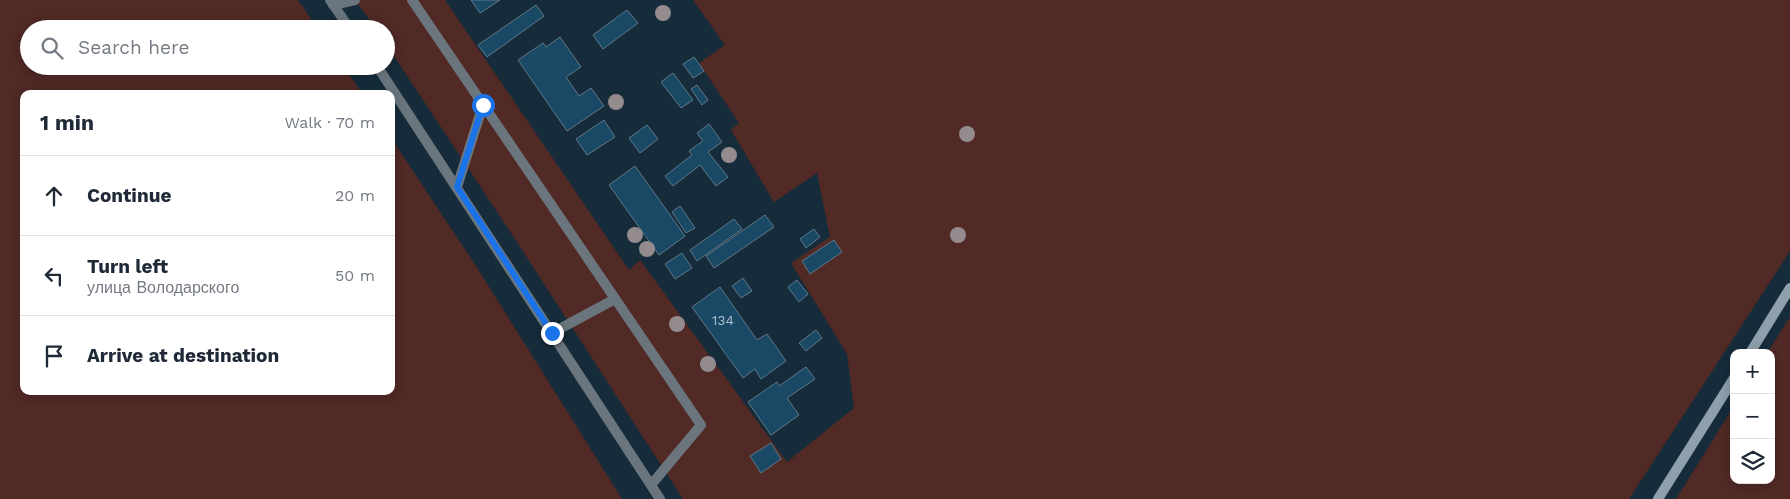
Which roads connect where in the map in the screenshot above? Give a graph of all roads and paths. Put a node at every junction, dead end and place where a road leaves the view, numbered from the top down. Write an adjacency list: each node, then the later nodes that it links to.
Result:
1 (355, 0): 3 (street)
2 (412, 0): 8 (street)
3 (332, 2): 4 (street)
4 (344, 20)
5 (382, 75): 6 (street)
6 (392, 90)
7 (395, 94): 9 (street)
8 (483, 105): 9 (street); 11 (street)
9 (457, 187): 12 (street)
10 (1790, 288): 13 (street)
11 (615, 299): 12 (street); 15 (street)
12 (552, 333): 15 (street)
13 (1752, 349)
14 (1730, 384): 17 (street)
15 (651, 485): 16 (street)
16 (660, 499)
17 (1658, 499)

